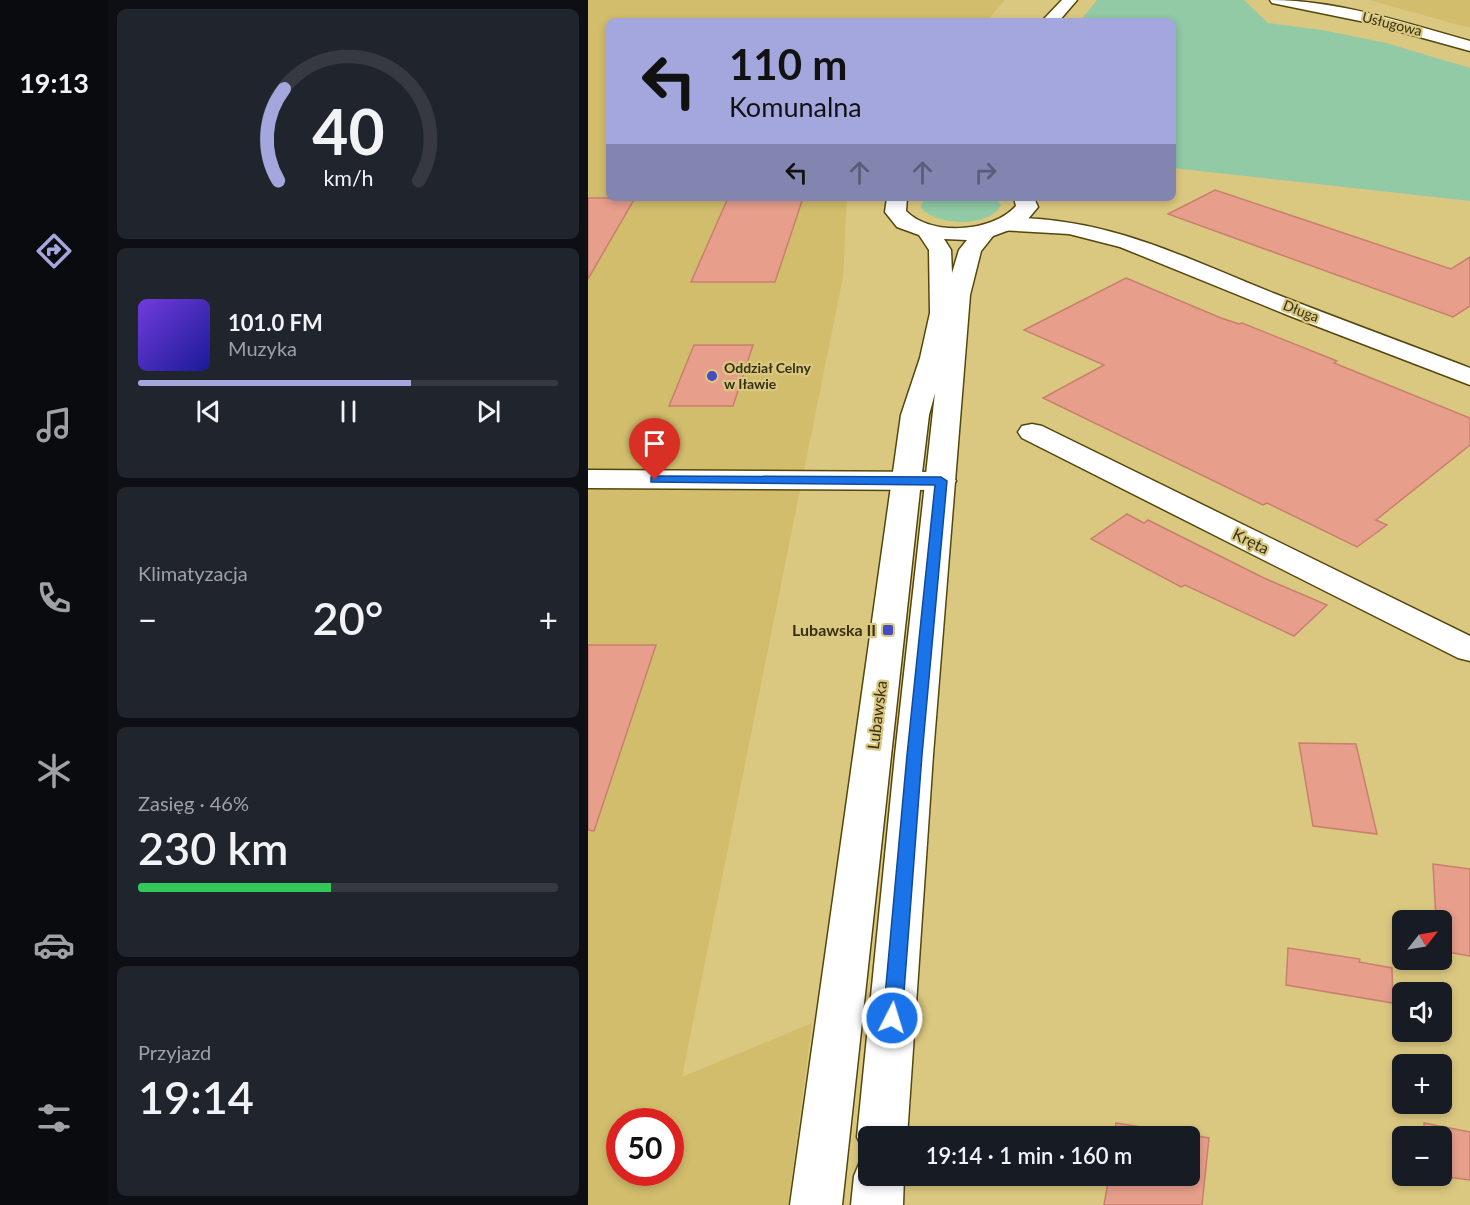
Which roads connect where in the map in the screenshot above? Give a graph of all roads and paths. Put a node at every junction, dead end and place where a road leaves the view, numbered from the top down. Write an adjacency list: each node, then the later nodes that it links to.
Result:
1 (1063, 0): 4 (main road)
2 (1070, 0): 4 (main road)
3 (1277, 0): 5 (main road, Usługowa)
4 (1052, 18)
5 (1470, 46)
6 (895, 201): 10 (main road, Długa)
7 (1025, 201): 9 (main road, Lubawska)
8 (1032, 201): 11 (main road, Długa)
9 (996, 228): 10 (main road, Długa); 11 (main road, Długa); 15 (main road, Lubawska)
10 (927, 231): 15 (main road, Lubawska)
11 (1134, 243): 12 (main road, Długa)
12 (1470, 376)
13 (1032, 432): 16 (main road, Kręta)
14 (588, 479): 15 (main road)
15 (923, 481): 17 (main road, Lubawska); 19 (main road, Lubawska)
16 (1470, 650)
17 (883, 1126)
18 (878, 1186): 20 (main road)
19 (816, 1205)
20 (877, 1205)

